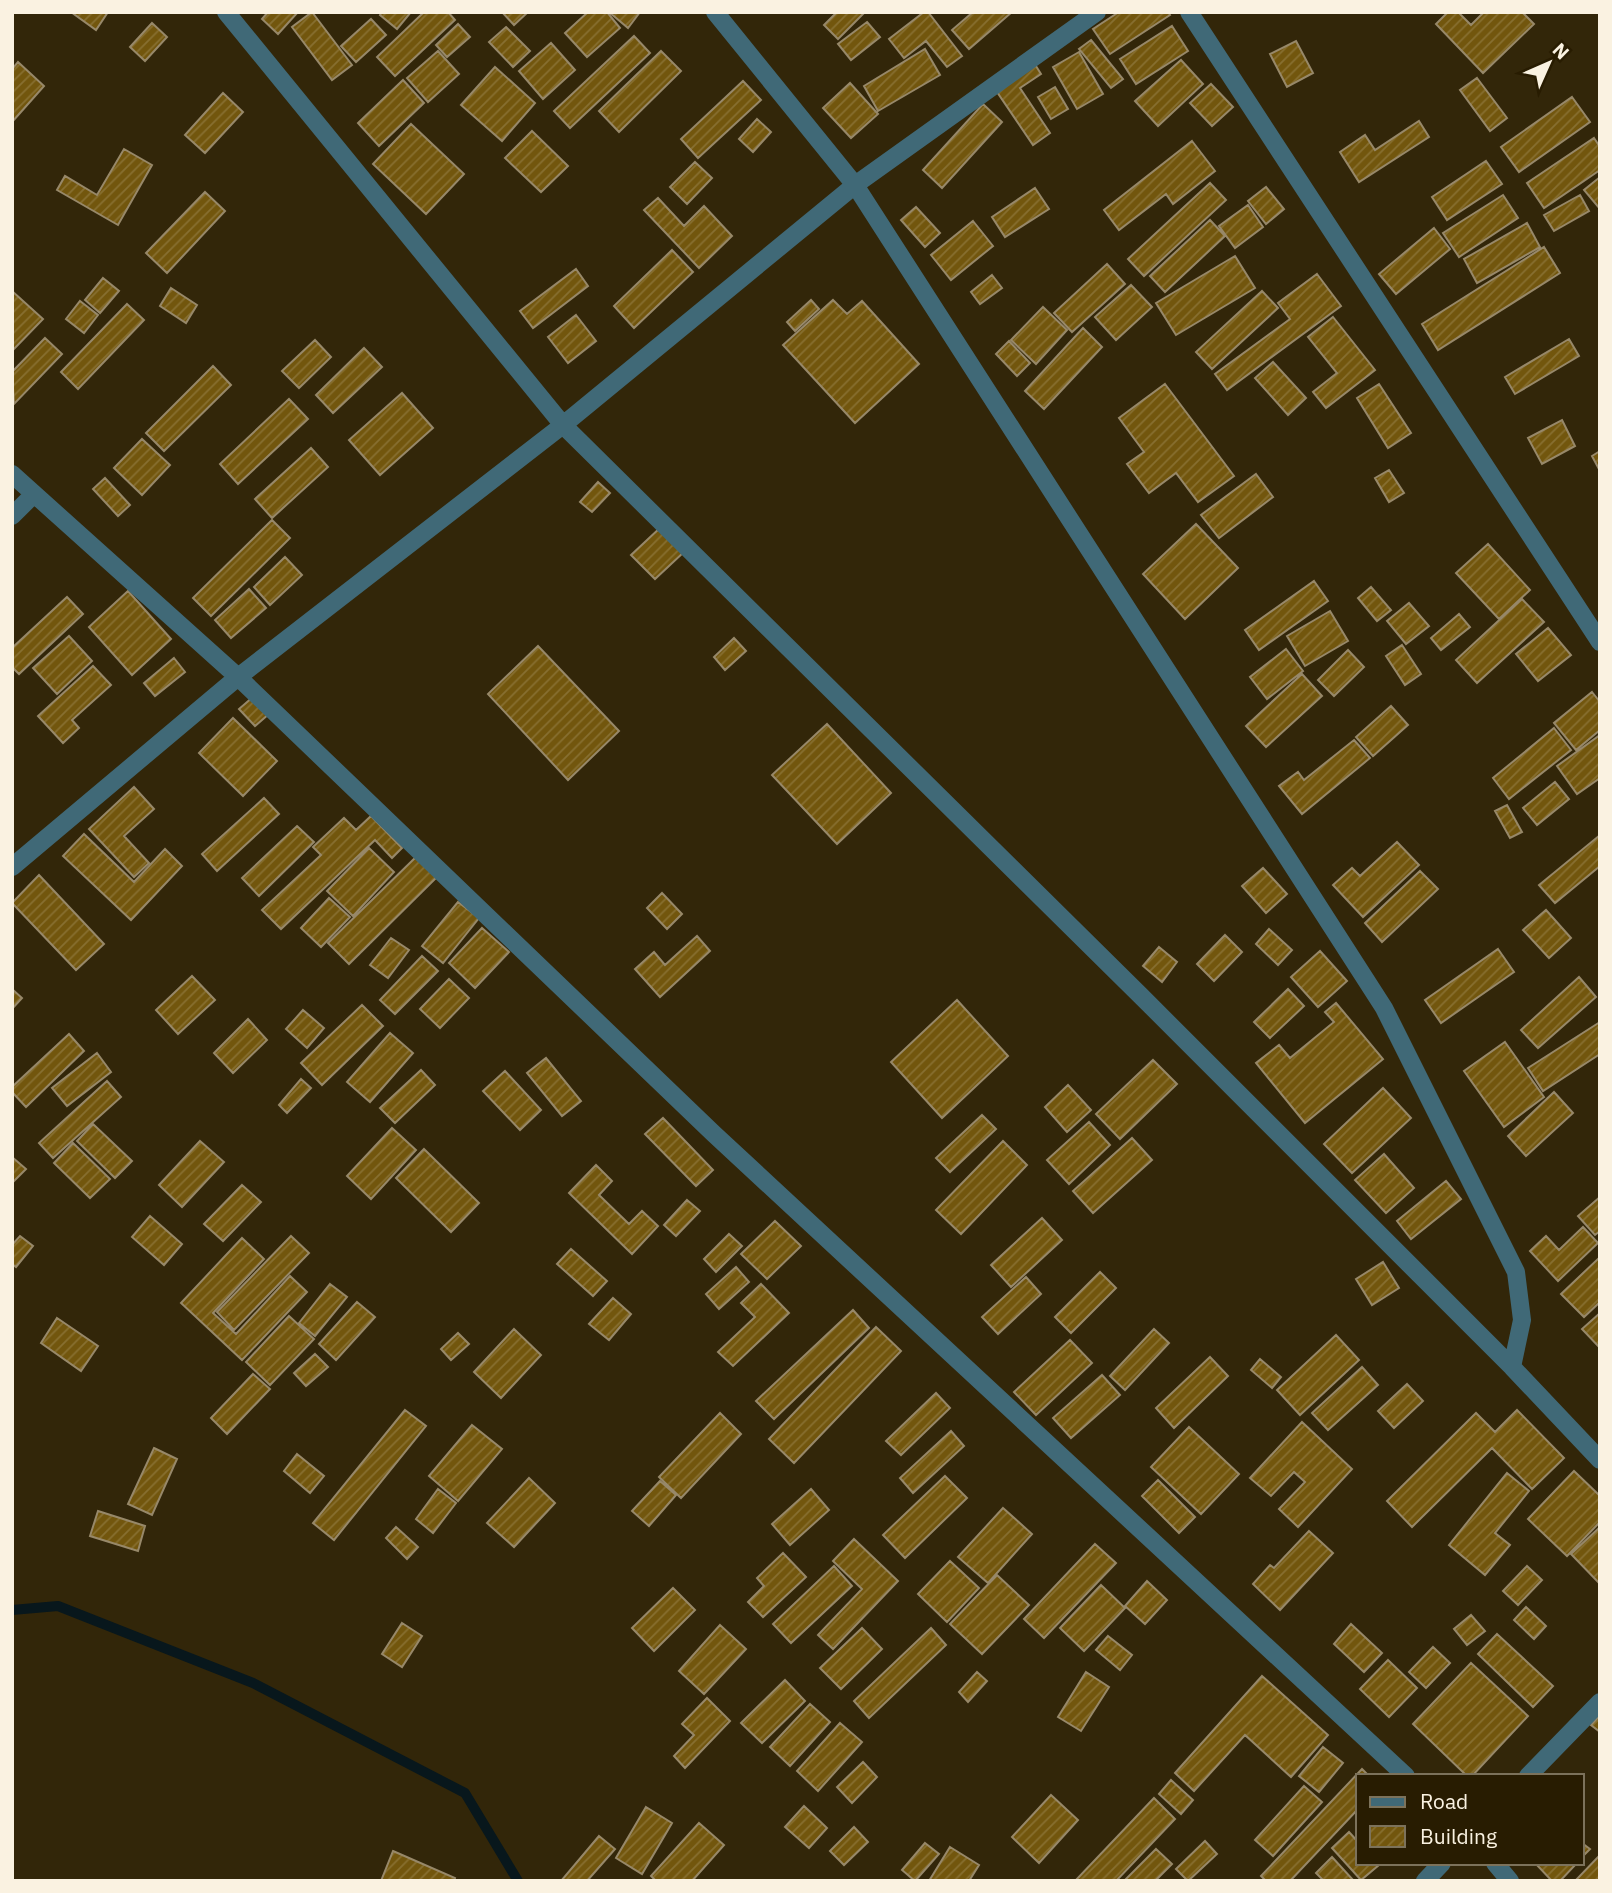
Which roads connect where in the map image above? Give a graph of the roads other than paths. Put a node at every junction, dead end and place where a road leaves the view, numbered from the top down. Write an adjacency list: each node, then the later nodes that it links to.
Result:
1 (226, 12): 6 (street)
2 (715, 12): 5 (street)
3 (1097, 12): 5 (street)
4 (1189, 12): 10 (street)
5 (855, 185): 6 (street); 13 (street)
6 (563, 425): 11 (street); 13 (street)
7 (12, 474): 8 (street)
8 (33, 495): 9 (street); 11 (street)
9 (12, 516)
10 (1600, 642)
11 (238, 677): 12 (street); 16 (street)
12 (12, 867)
13 (1512, 1367): 14 (street)
14 (1600, 1460)
15 (1600, 1702): 17 (street)
16 (1404, 1774)
17 (1530, 1774)
18 (1440, 1865): 20 (street)
19 (1497, 1865): 21 (street)
20 (1425, 1881)
21 (1510, 1881)

